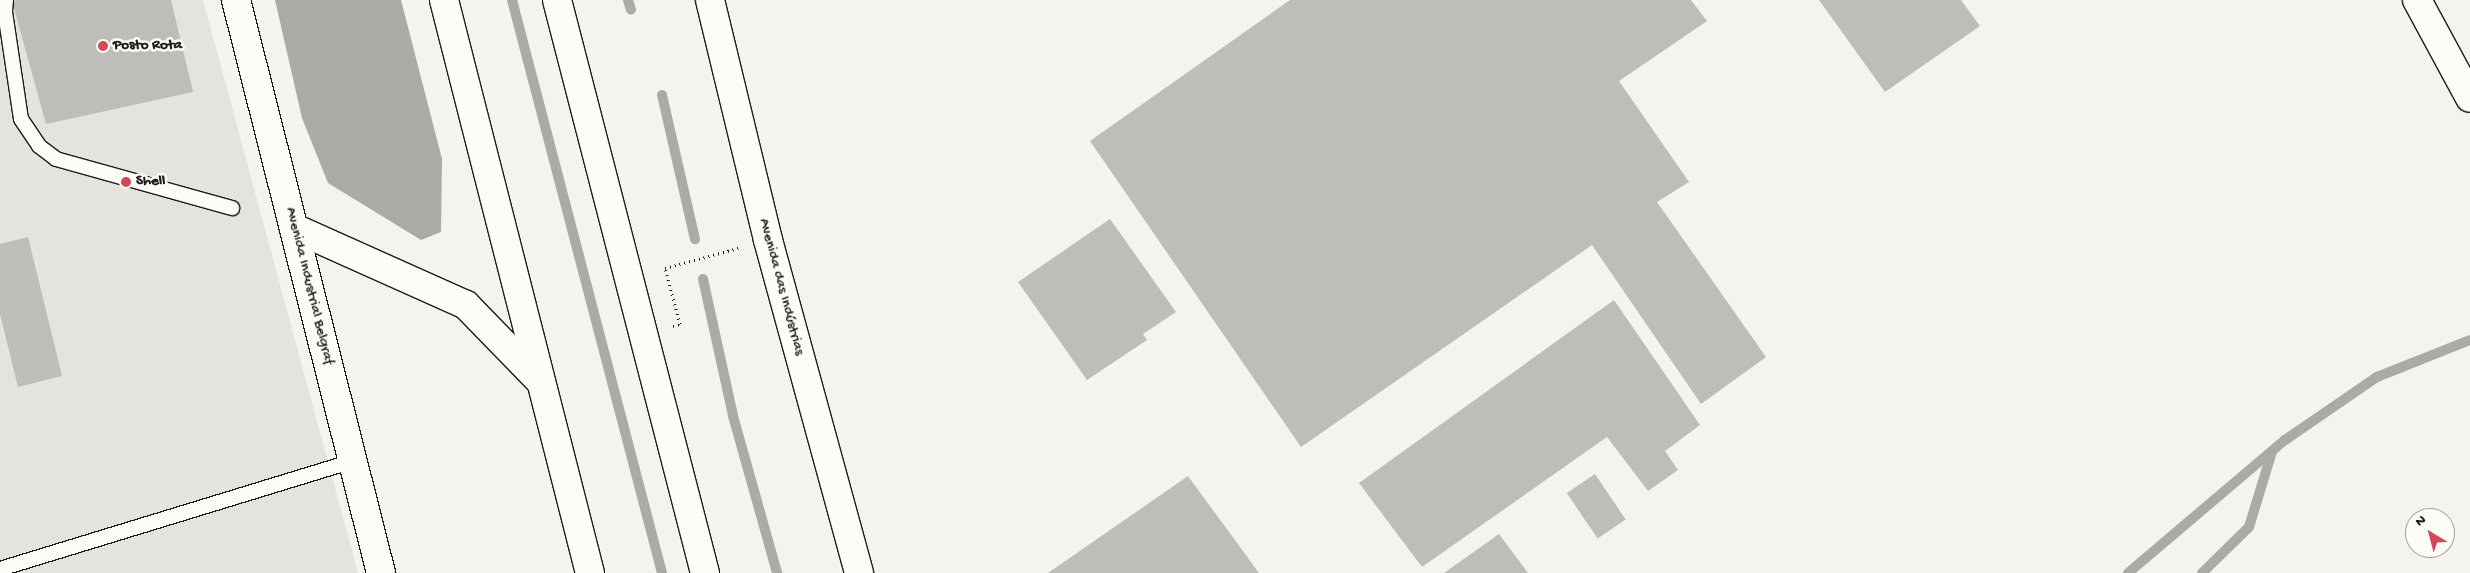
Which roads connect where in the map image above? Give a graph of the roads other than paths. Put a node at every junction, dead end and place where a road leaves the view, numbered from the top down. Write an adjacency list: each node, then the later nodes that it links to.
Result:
1 (6, 0): 8 (lane)
2 (236, 0): 9 (main road, Avenida Industrial Belgraf)
3 (444, 0): 10 (main road)
4 (558, 0): 15 (main road)
5 (710, 0): 16 (main road, Avenida das Indústrias)
6 (2417, 0): 7 (main road)
7 (2470, 98)
8 (232, 208)
9 (294, 228): 10 (main road); 11 (main road, Avenida Industrial Belgraf)
10 (541, 382): 14 (main road)
11 (353, 461): 12 (lane); 13 (main road, Avenida Industrial Belgraf)
12 (0, 569)
13 (381, 573)
14 (590, 573)
15 (705, 573)
16 (859, 573)

